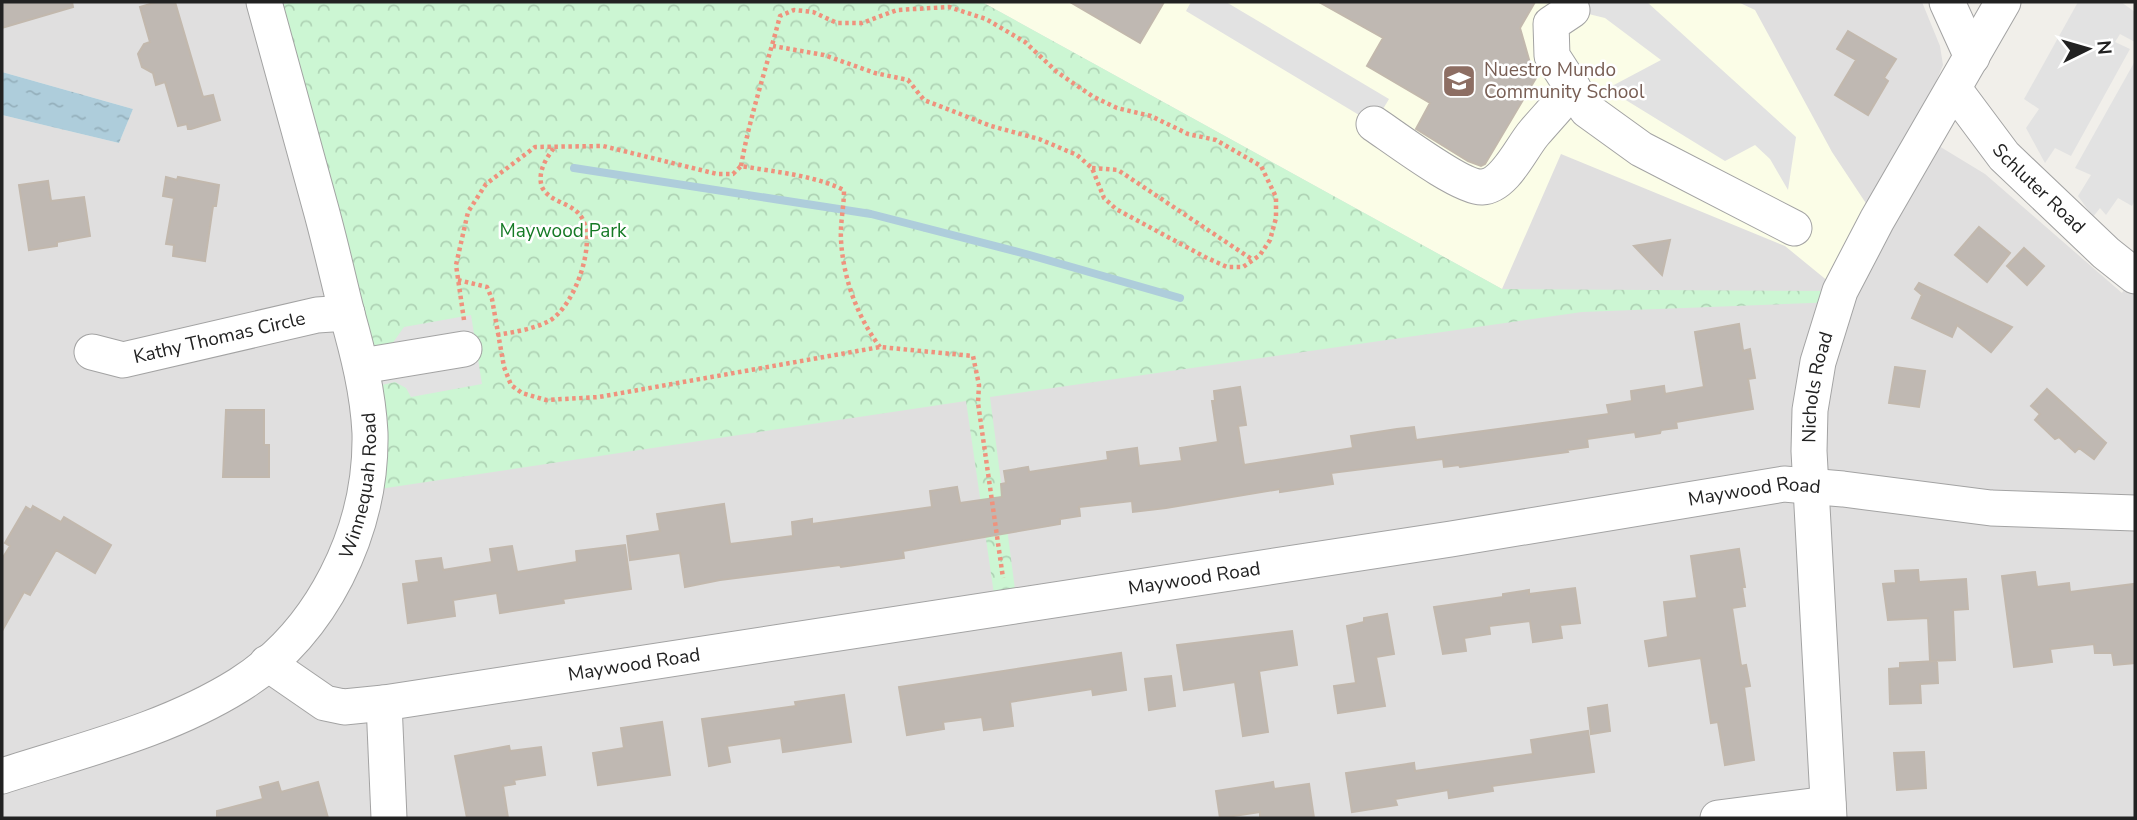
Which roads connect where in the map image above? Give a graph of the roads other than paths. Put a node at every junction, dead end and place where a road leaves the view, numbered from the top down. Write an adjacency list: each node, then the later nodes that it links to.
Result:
1 (264, 2): 11 (street, Winnequah Road)
2 (1947, 2): 5 (street)
3 (2003, 2): 5 (street, Nichols Road)
4 (1572, 10): 6 (street)
5 (1972, 57): 7 (street, Nichols Road)
6 (1573, 88): 8 (street); 9 (street)
7 (1954, 89): 10 (street, Schluter Road); 15 (street, Nichols Road)
8 (1374, 124)
9 (1794, 228)
10 (2135, 276)
11 (347, 313): 13 (street, Kathy Thomas Circle); 14 (street, Winnequah Road)
12 (464, 349): 14 (street)
13 (92, 352)
14 (362, 366): 17 (street, Winnequah Road)
15 (1811, 485): 16 (street, Maywood Road); 18 (street, Maywood Road); 20 (street, Nichols Road)
16 (2135, 513)
17 (267, 663): 18 (street, Maywood Road); 19 (street, Winnequah Road)
18 (384, 703): 21 (street)
19 (2, 775)
20 (1828, 811): 22 (street)
21 (389, 818)
22 (1718, 818)

